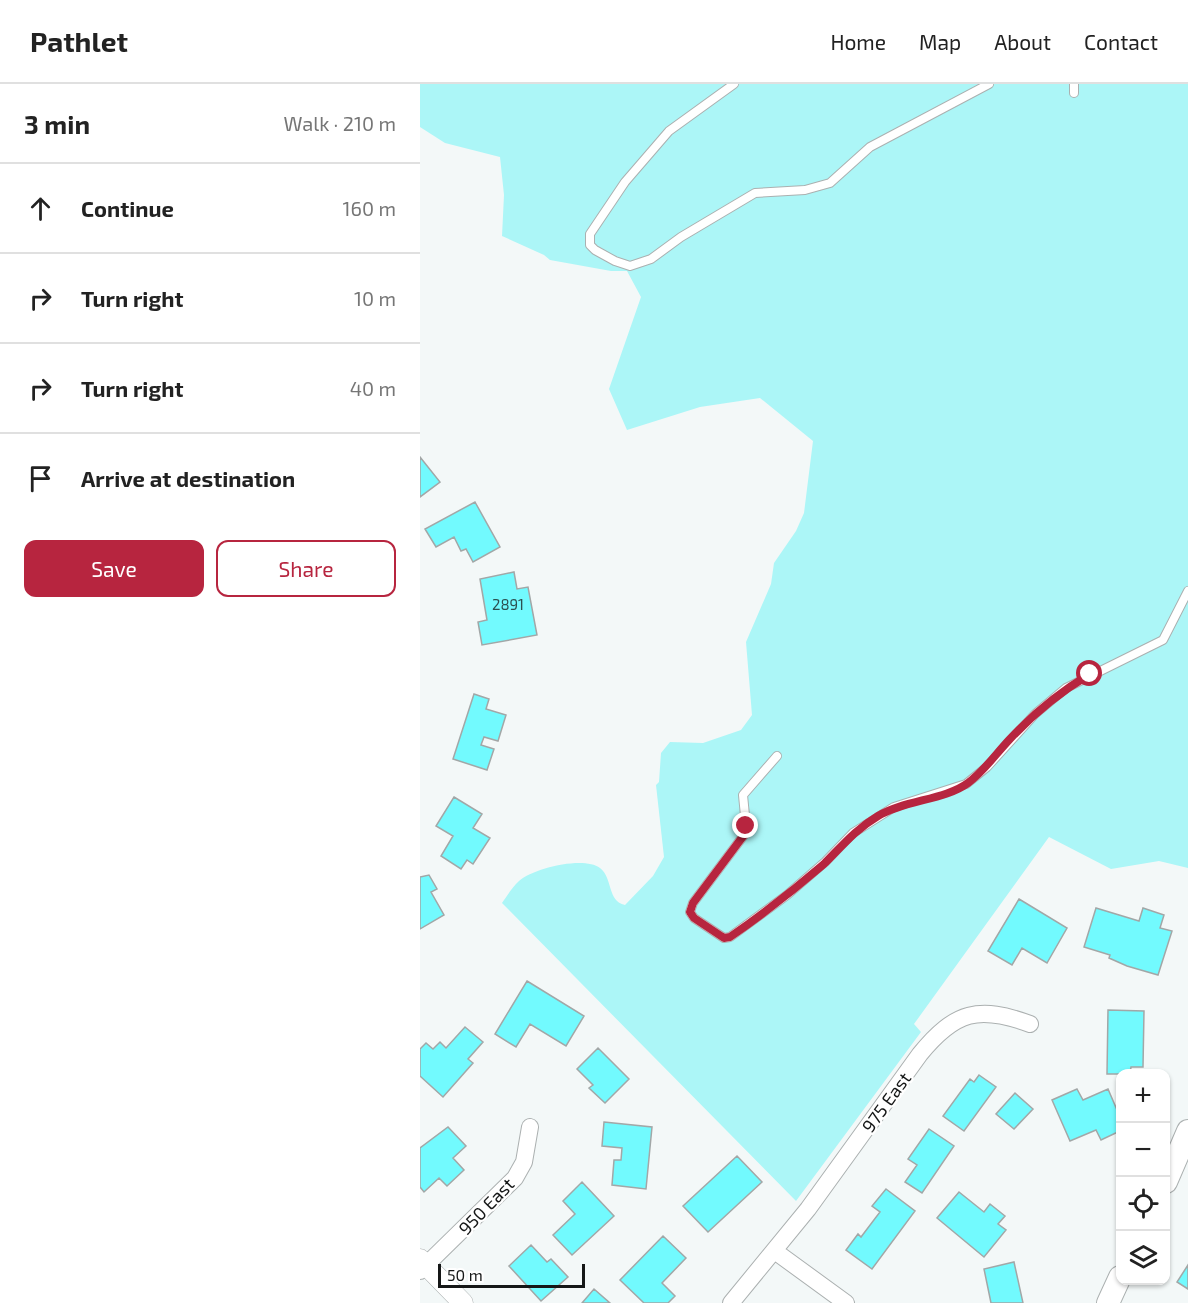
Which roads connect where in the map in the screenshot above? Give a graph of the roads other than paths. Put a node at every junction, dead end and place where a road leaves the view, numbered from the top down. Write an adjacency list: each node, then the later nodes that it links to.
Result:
1 (734, 84): 2 (lane)
2 (989, 84)
3 (1188, 591): 4 (lane)
4 (777, 756)
5 (1030, 1024): 9 (street, 975 East)
6 (530, 1128): 10 (street, 950 East)
7 (1188, 1131): 8 (main road)
8 (1168, 1177)
9 (776, 1252): 13 (street, 975 East); 14 (street)
10 (422, 1265): 12 (street)
11 (1116, 1285): 15 (main road)
12 (463, 1303)
13 (731, 1303)
14 (846, 1303)
15 (1108, 1303)

